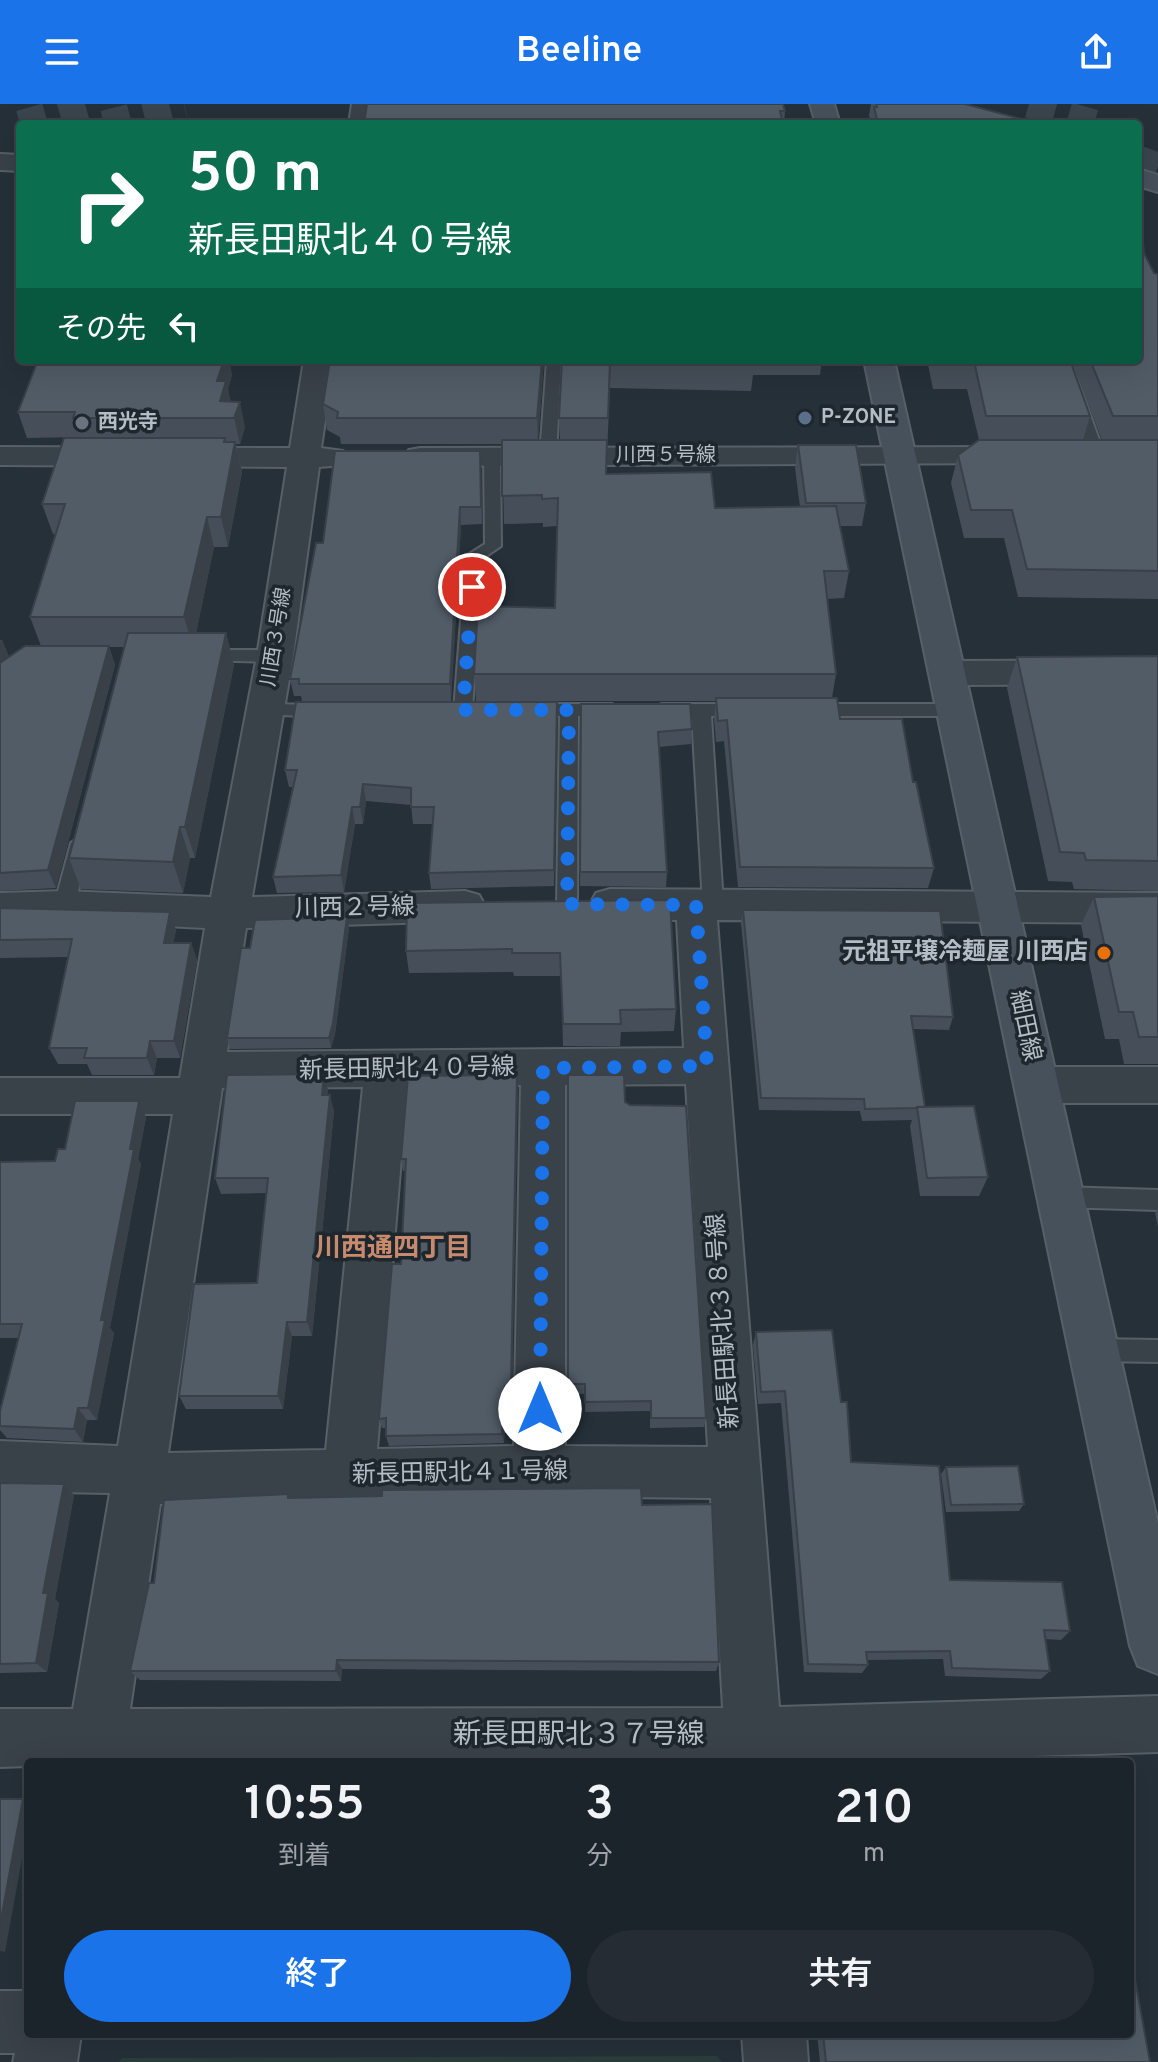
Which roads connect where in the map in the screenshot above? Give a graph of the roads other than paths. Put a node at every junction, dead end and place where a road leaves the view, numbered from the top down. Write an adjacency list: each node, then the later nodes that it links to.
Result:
1 (318, 364): 10 (street, 川西３号線)
2 (554, 364): 7 (lane)
3 (880, 364): 8 (street, 細田線)
4 (1065, 364): 9 (lane)
5 (0, 456): 10 (street, 川西５号線)
6 (492, 456): 7 (street, 川西５号線); 10 (street, 川西５号線); 16 (lane)
7 (548, 456): 8 (street, 川西５号線)
8 (899, 456): 9 (street, 川西５号線); 14 (street, 細田線)
9 (1112, 456)
10 (304, 458): 12 (street, 川西３号線)
11 (176, 656): 12 (lane)
12 (275, 656): 15 (street, 川西３号線)
13 (1158, 672): 14 (street)
14 (951, 692): 21 (lane); 27 (street, 細田線)
15 (265, 710): 22 (lane); 30 (street, 川西３号線)
16 (463, 710)
17 (508, 710): 18 (lane)
18 (569, 710): 19 (lane); 24 (lane)
19 (701, 710): 20 (lane); 25 (lane)
20 (765, 710)
21 (796, 710)
22 (344, 711)
23 (86, 822): 26 (lane)
24 (536, 905): 25 (street, 川西２号線); 30 (street, 川西２号線)
25 (704, 905): 27 (street, 川西２号線); 31 (street, 新長田駅北３８号線)
26 (64, 906): 28 (street, 川西２号線); 30 (street, 川西２号線)
27 (998, 907): 29 (street, 川西２号線); 35 (street, 細田線)
28 (0, 908)
29 (1158, 908)
30 (228, 913): 34 (street, 川西３号線)
31 (707, 1066): 32 (street, 新長田駅北４０号線); 44 (street, 新長田駅北３８号線)
32 (543, 1068): 33 (street, 新長田駅北４０号線); 43 (street)
33 (386, 1072): 34 (street, 新長田駅北４０号線); 45 (street)
34 (200, 1083): 37 (street, 新長田駅北４０号線); 46 (street, 川西３号線)
35 (1037, 1085): 36 (street); 38 (street, 細田線)
36 (1158, 1085)
37 (0, 1096)
38 (1061, 1197): 39 (lane); 40 (street, 細田線)
39 (1158, 1200)
40 (1094, 1350): 41 (lane); 47 (street, 細田線)
41 (1158, 1351)
42 (0, 1466): 46 (street, 新長田駅北４１号線)
43 (539, 1471): 44 (street, 新長田駅北４１号線); 45 (street, 新長田駅北４１号線)
44 (735, 1473): 52 (street, 新長田駅北３８号線)
45 (349, 1477): 46 (street, 新長田駅北４１号線)
46 (138, 1479): 51 (street, 川西３号線)
47 (1148, 1549): 48 (street, 細田線)
48 (1158, 1646)
49 (1158, 1724): 52 (street, 新長田駅北３７号線)
50 (0, 1738): 51 (street, 新長田駅北３７号線)
51 (95, 1749): 52 (street, 新長田駅北３７号線)
52 (754, 1749)
53 (0, 2022): 54 (street)
54 (24, 2022)
55 (48, 2038): 57 (street)
56 (774, 2038): 58 (street)
57 (45, 2062)
58 (776, 2062)

